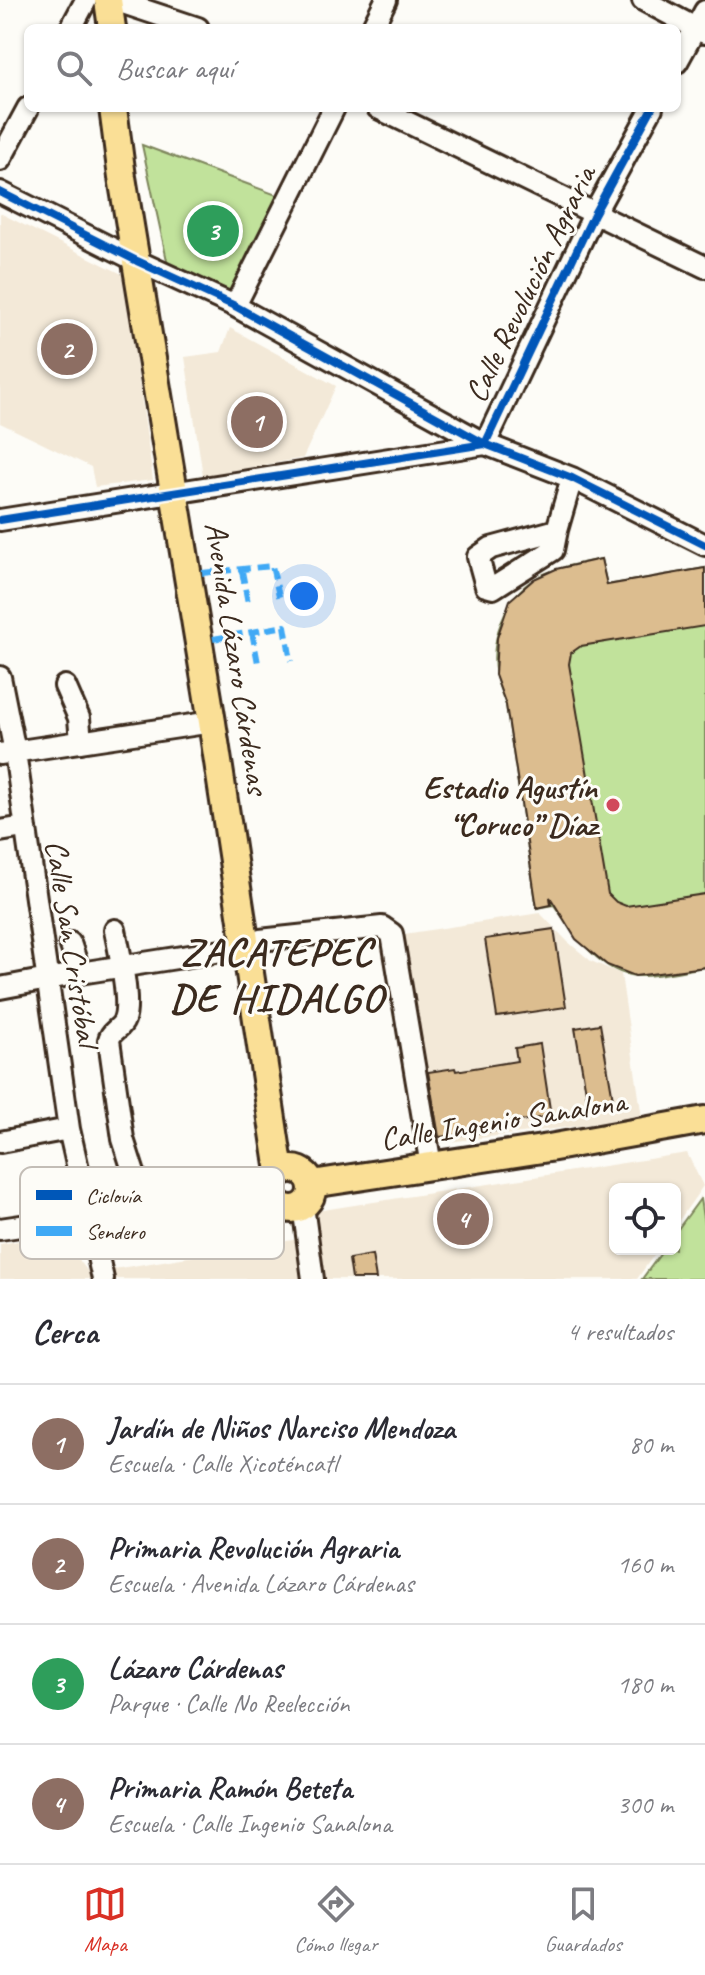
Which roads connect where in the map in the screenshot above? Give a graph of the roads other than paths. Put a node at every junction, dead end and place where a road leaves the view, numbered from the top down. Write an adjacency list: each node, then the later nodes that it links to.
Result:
1 (86, 0): 7 (street)
2 (100, 0): 8 (main road)
3 (108, 0): 9 (main road)
4 (114, 0): 10 (street)
5 (386, 0): 11 (street)
6 (643, 0): 12 (street)
7 (73, 24)
8 (103, 24)
9 (111, 24)
10 (186, 24)
11 (374, 24)
12 (702, 24): 13 (street)
13 (681, 56)
14 (26, 112): 20 (street)
15 (114, 112): 23 (main road, Avenida Lázaro Cárdenas)
16 (125, 112): 23 (main road, Avenida Lázaro Cárdenas)
17 (332, 112): 25 (street)
18 (386, 112): 22 (street)
19 (650, 112): 22 (street, Calle Revolución Agraria)
20 (0, 160)
21 (0, 192): 23 (street)
22 (594, 214): 24 (street); 26 (street, Calle Revolución Agraria)
23 (143, 264): 25 (street); 28 (main road, Avenida Lázaro Cárdenas)
24 (705, 267)
25 (235, 306): 26 (street)
26 (485, 444): 27 (street); 28 (street)
27 (572, 478): 30 (street); 31 (street)
28 (182, 492): 29 (street); 34 (main road, Avenida Lázaro Cárdenas); 39 (main road, Avenida Lázaro Cárdenas)
29 (0, 520)
30 (557, 530)
31 (705, 545)
32 (0, 677): 36 (street, Calle San Cristóbal)
33 (65, 686): 35 (street)
34 (212, 722): 35 (street); 39 (main road, Avenida Lázaro Cárdenas)
35 (81, 742): 36 (street)
36 (8, 753): 37 (street, Calle San Cristóbal)
37 (24, 827): 38 (street); 45 (street, Calle San Cristóbal)
38 (0, 831)
39 (237, 838): 42 (main road, Avenida Lázaro Cárdenas)
40 (115, 930): 43 (street)
41 (70, 943): 44 (street)
42 (254, 944): 43 (street); 52 (street); 55 (main road, Avenida Lázaro Cárdenas)
43 (123, 966): 44 (street); 54 (street)
44 (80, 973): 45 (street)
45 (47, 979): 46 (street); 49 (street, Calle San Cristóbal)
46 (0, 988)
47 (705, 1120): 48 (main road, Calle Ingenio Sanalona)
48 (674, 1126): 50 (main road); 52 (main road, Calle Ingenio Sanalona)
49 (69, 1129): 51 (street); 53 (street, Calle San Cristóbal)
50 (705, 1135)
51 (0, 1142)
52 (431, 1166): 55 (main road, Calle Ingenio Sanalona)
53 (77, 1167)
54 (132, 1167)
55 (291, 1185): 56 (street, Calle Ingenio Sanalona); 61 (street)
56 (284, 1186)
57 (20, 1226): 58 (street, Calle Ingenio Sanalona)
58 (0, 1229)
59 (98, 1259): 60 (street, Calle San Cristóbal)
60 (103, 1279)
61 (313, 1279)

